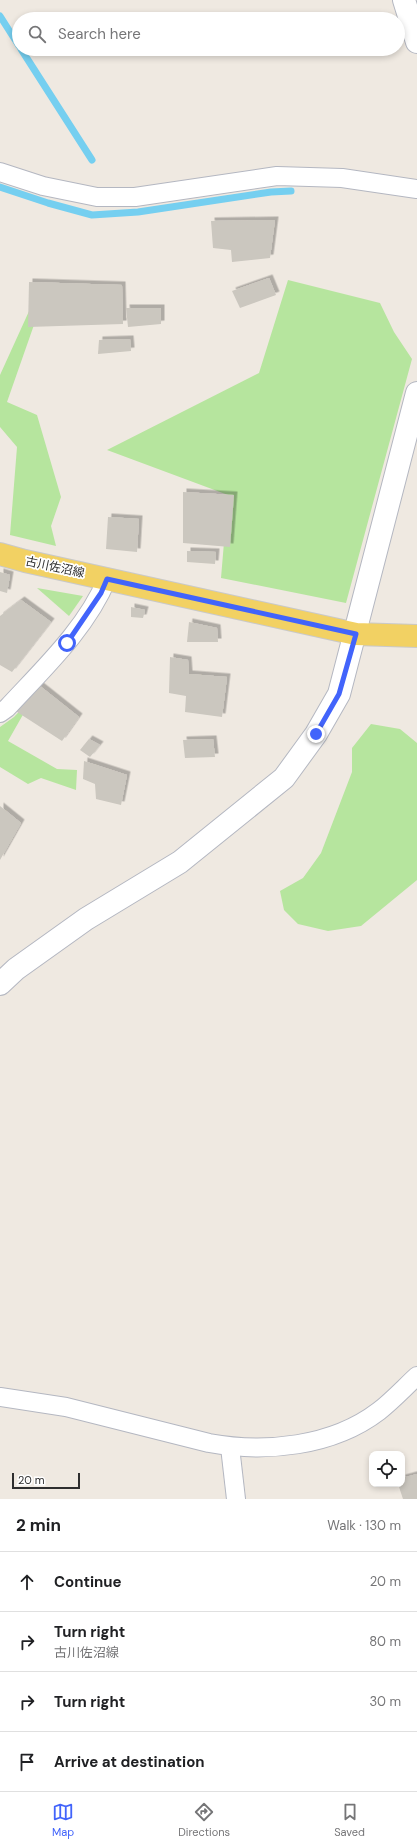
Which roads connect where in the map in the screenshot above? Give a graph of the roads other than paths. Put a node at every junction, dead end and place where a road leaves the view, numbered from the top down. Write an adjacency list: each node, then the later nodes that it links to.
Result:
1 (404, 0): 2 (street)
2 (417, 42)
3 (0, 172): 4 (street)
4 (417, 189)
5 (417, 393): 8 (street)
6 (0, 554): 7 (main road, 古川佐沼線)
7 (107, 579): 8 (main road, 古川佐沼線); 10 (street)
8 (356, 634): 9 (main road, 古川佐沼線); 11 (street)
9 (417, 636)
10 (0, 713)
11 (0, 984)
12 (417, 1376): 14 (street)
13 (0, 1397): 14 (street)
14 (230, 1447): 15 (street)
15 (236, 1499)

